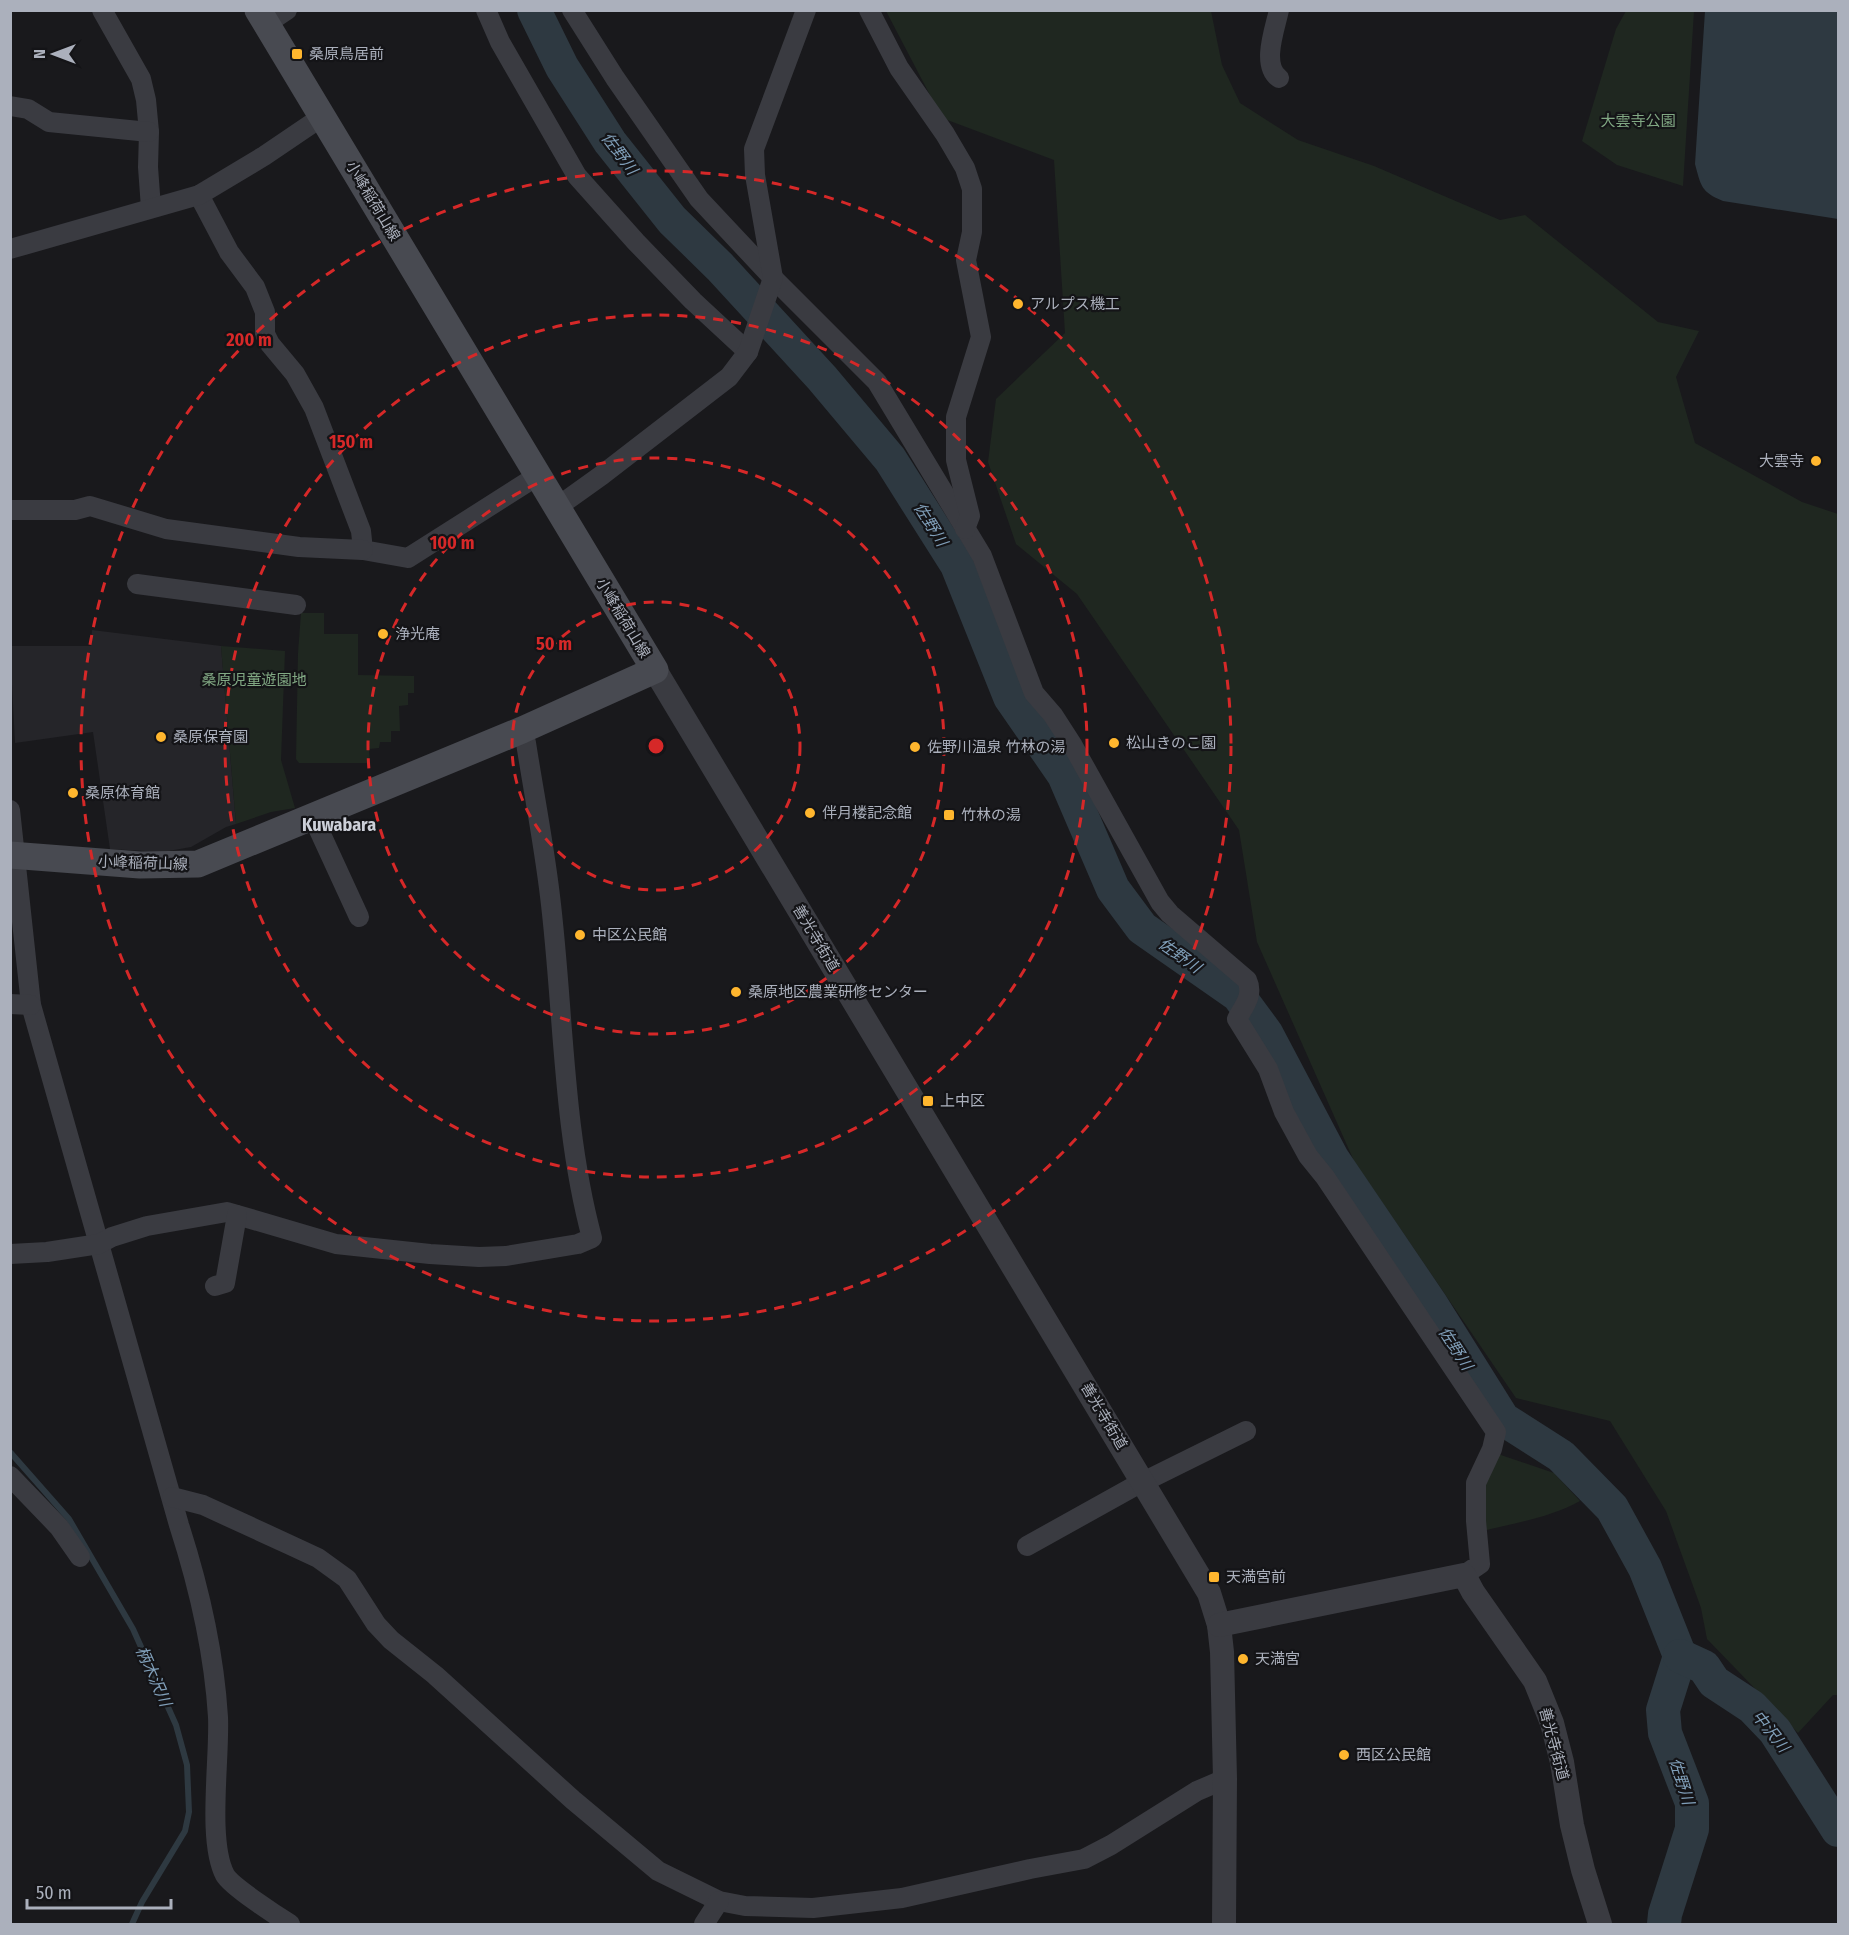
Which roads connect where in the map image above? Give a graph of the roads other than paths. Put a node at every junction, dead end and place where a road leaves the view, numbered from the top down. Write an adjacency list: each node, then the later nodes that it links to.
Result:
1 (102, 10): 11 (street)
2 (486, 10): 16 (street)
3 (572, 10): 15 (street)
4 (806, 10): 15 (street)
5 (868, 10): 20 (street)
6 (1278, 10): 8 (street)
7 (271, 15): 10 (main road, 小峰稲荷山線)
8 (1279, 78)
9 (10, 106): 11 (street)
10 (322, 116): 12 (street); 17 (main road, 小峰稲荷山線)
11 (149, 132): 13 (street)
12 (199, 195): 13 (street); 21 (street)
13 (151, 208): 14 (street)
14 (10, 249)
15 (773, 282): 16 (street); 20 (street)
16 (750, 349): 18 (street)
17 (537, 476): 18 (main road, 小峰稲荷山線); 21 (street)
18 (556, 508): 24 (main road, 小峰稲荷山線)
19 (10, 510): 21 (street)
20 (965, 529): 42 (street)
21 (363, 550)
22 (136, 584): 23 (street)
23 (296, 605)
24 (655, 670): 25 (main road, 小峰稲荷山線); 38 (street, 善光寺街道)
25 (522, 730): 27 (main road, 小峰稲荷山線); 32 (street)
26 (10, 810): 28 (street)
27 (313, 817): 28 (main road, 小峰稲荷山線); 29 (street)
28 (12, 856): 31 (street)
29 (359, 917)
30 (10, 1004): 31 (street)
31 (31, 1005): 33 (street)
32 (237, 1215): 33 (street); 35 (street)
33 (99, 1244): 34 (street); 39 (street)
34 (10, 1254)
35 (215, 1286)
36 (1246, 1431): 38 (street)
37 (10, 1476): 41 (street)
38 (1144, 1482): 40 (street); 43 (street, 善光寺街道)
39 (172, 1497): 45 (street); 46 (street)
40 (1027, 1546)
41 (80, 1557)
42 (1464, 1575): 43 (street); 49 (street, 善光寺街道)
43 (1219, 1625): 44 (street, 善光寺街道)
44 (1225, 1779): 45 (street); 48 (street, 善光寺街道)
45 (719, 1901): 47 (street)
46 (290, 1924)
47 (704, 1924)
48 (1224, 1924)
49 (1600, 1924)

